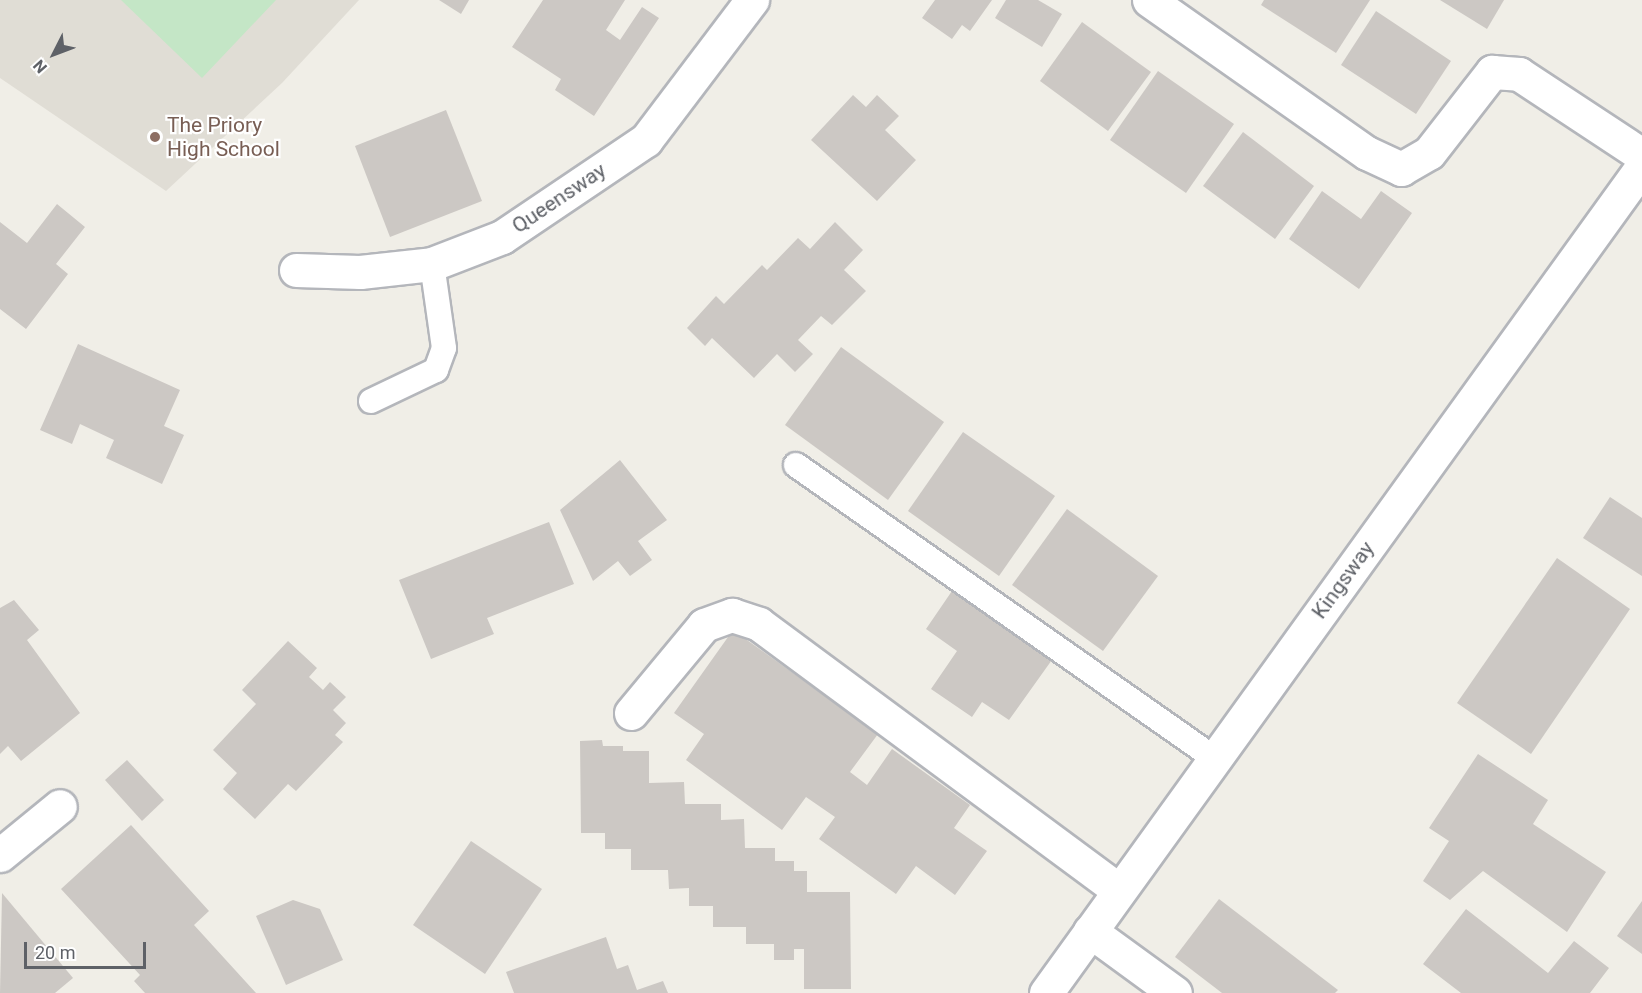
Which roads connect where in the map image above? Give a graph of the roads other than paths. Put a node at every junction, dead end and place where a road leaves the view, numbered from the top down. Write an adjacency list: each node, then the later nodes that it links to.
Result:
1 (752, 0): 5 (street, Queensway)
2 (1149, 0): 3 (street)
3 (1642, 155)
4 (1642, 167): 10 (street, Kingsway)
5 (432, 264): 6 (street, Queensway); 7 (lane)
6 (296, 270)
7 (371, 402)
8 (796, 465): 10 (lane)
9 (631, 713): 13 (street)
10 (1214, 758): 13 (street, Kingsway)
11 (60, 806): 12 (street)
12 (0, 855)
13 (1118, 890): 14 (street, Kingsway)
14 (1090, 930): 15 (street, Kingsway); 16 (street)
15 (1046, 993)
16 (1175, 993)

